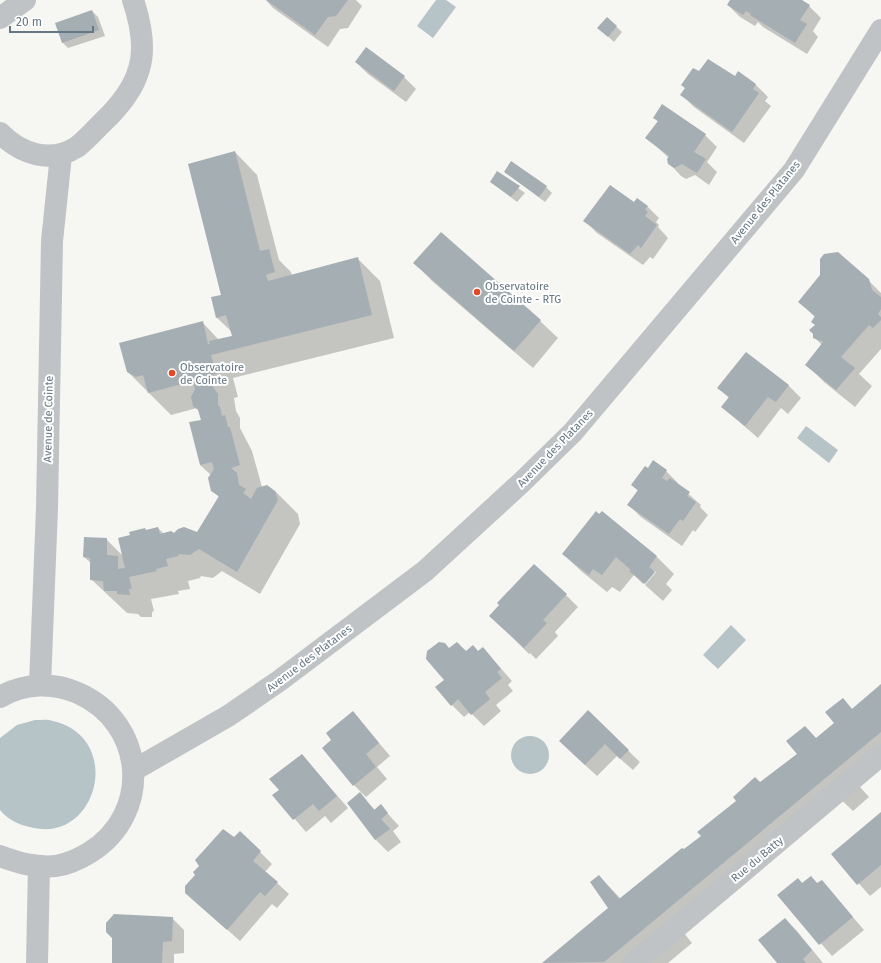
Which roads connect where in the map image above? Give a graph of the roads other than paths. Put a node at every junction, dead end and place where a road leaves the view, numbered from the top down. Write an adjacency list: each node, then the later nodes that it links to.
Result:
1 (24, 0): 3 (street)
2 (133, 0): 6 (street)
3 (0, 18)
4 (881, 30): 10 (street, Avenue des Platanes)
5 (0, 132): 6 (street)
6 (61, 155): 7 (street, Avenue de Cointe)
7 (40, 685): 8 (street); 10 (street)
8 (0, 697)
9 (881, 755): 14 (street, Rue du Batty)
10 (134, 770): 12 (street)
11 (0, 856): 12 (street)
12 (39, 866): 13 (street)
13 (37, 963)
14 (634, 963)

